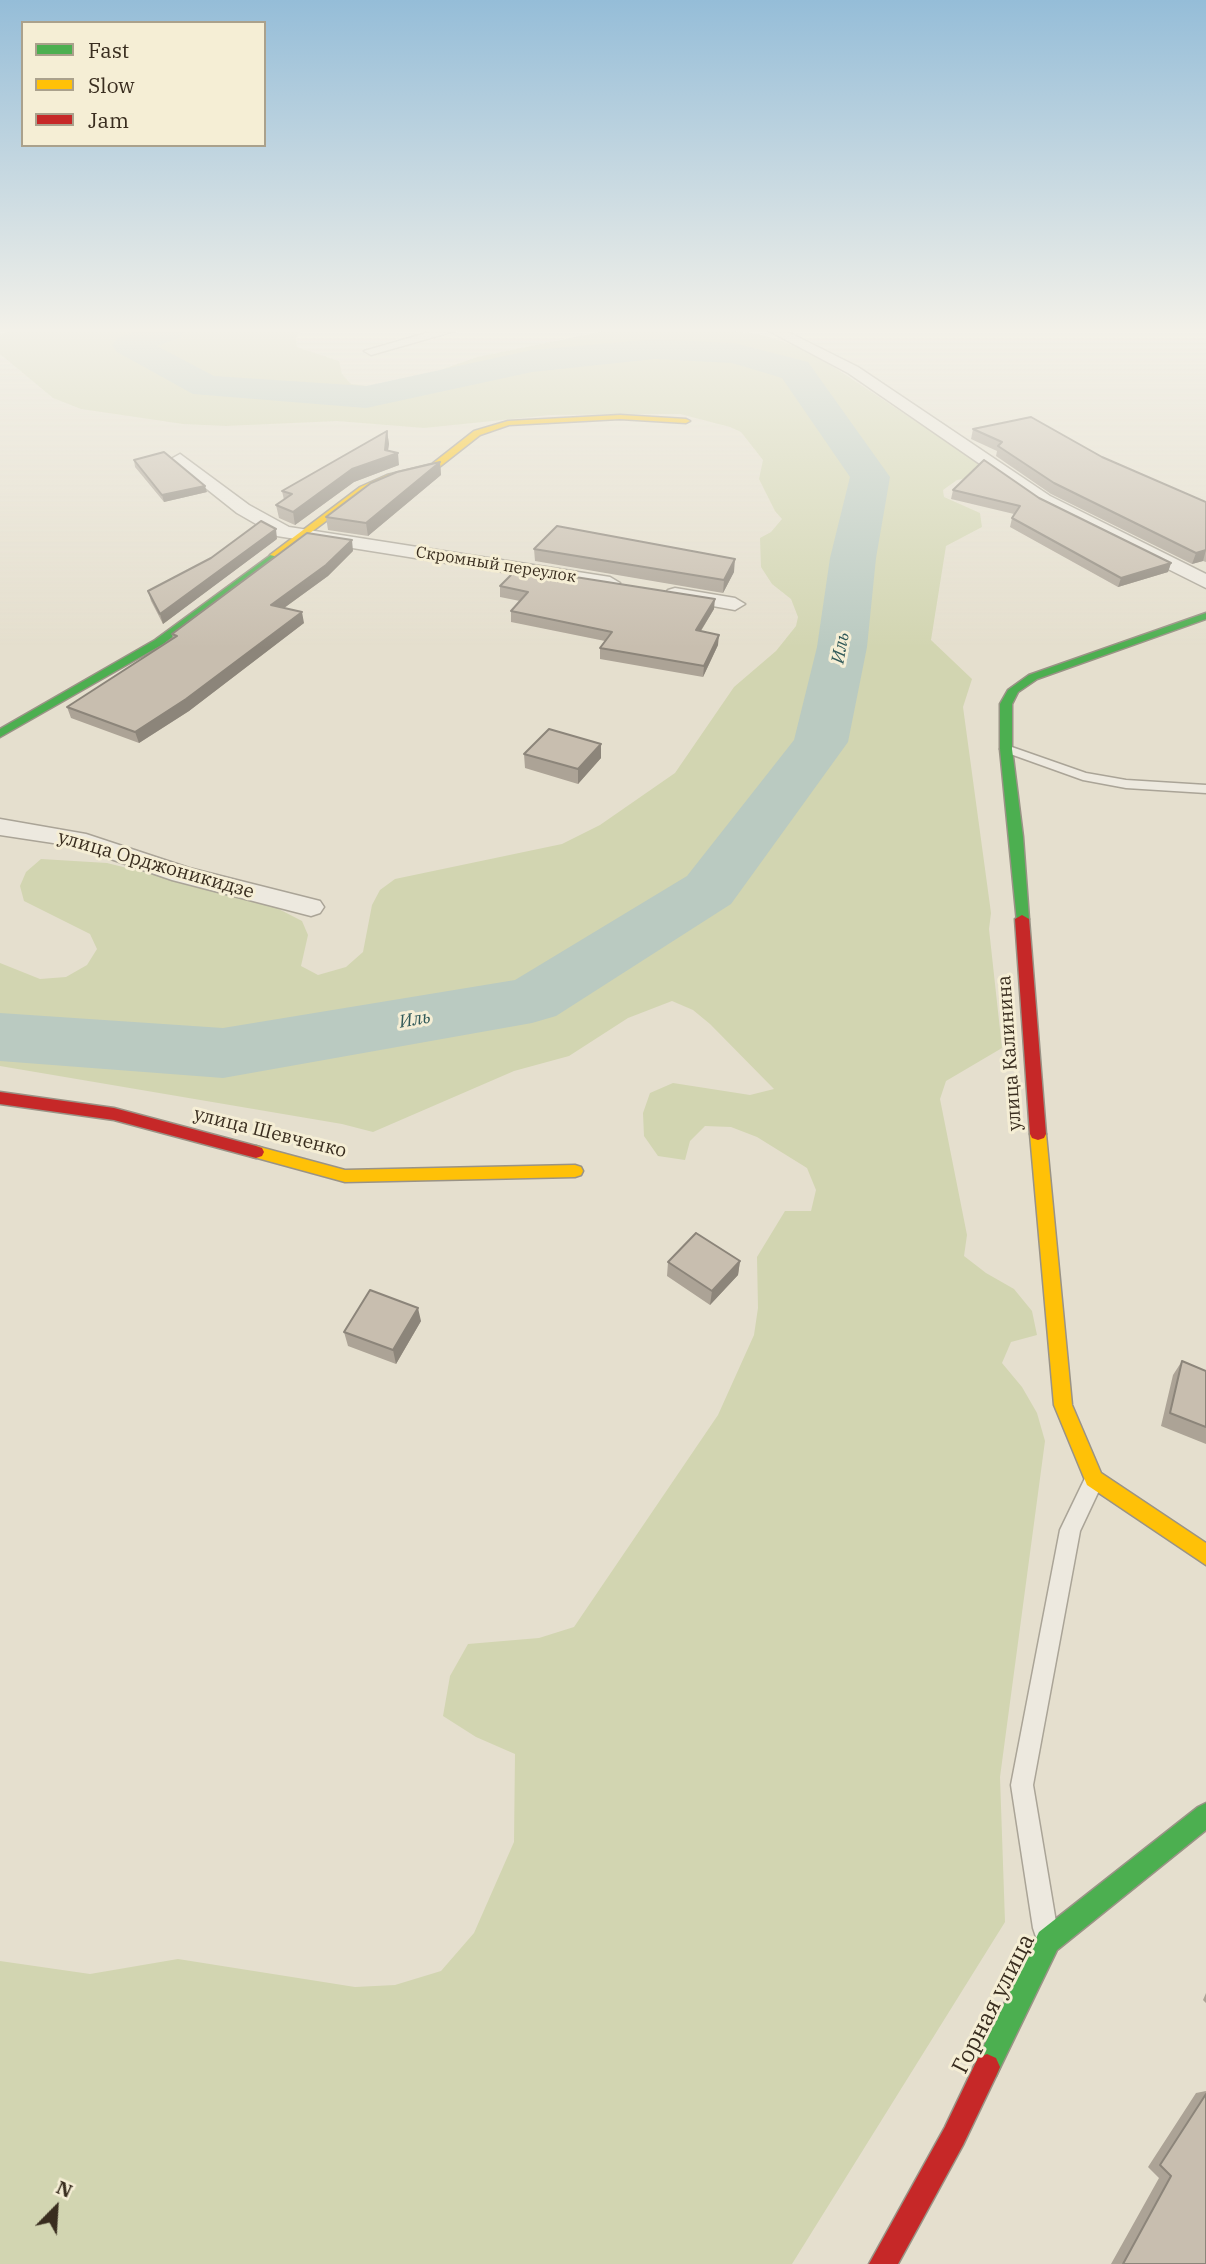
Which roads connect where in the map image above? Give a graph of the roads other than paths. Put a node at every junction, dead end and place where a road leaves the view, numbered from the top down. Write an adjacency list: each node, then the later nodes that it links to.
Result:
1 (472, 437): 4 (street)
2 (951, 437): 5 (street)
3 (180, 459): 4 (street, Скромный переулок)
4 (298, 536): 6 (street, Скромный переулок); 10 (street)
5 (1206, 582)
6 (626, 585)
7 (653, 590): 8 (street)
8 (735, 604)
9 (1206, 616): 11 (street, улица Калинина)
10 (0, 734)
11 (1006, 749): 12 (lane); 17 (street, улица Калинина)
12 (1206, 789)
13 (0, 827): 14 (street, улица Орджоникидзе)
14 (311, 907)
15 (0, 1098): 16 (street, улица Шевченко)
16 (575, 1171)
17 (1094, 1479): 18 (street); 20 (lane)
18 (1206, 1555)
19 (1206, 1815): 20 (street, Горная улица)
20 (1048, 1941): 21 (street, Горная улица)
21 (883, 2264)

